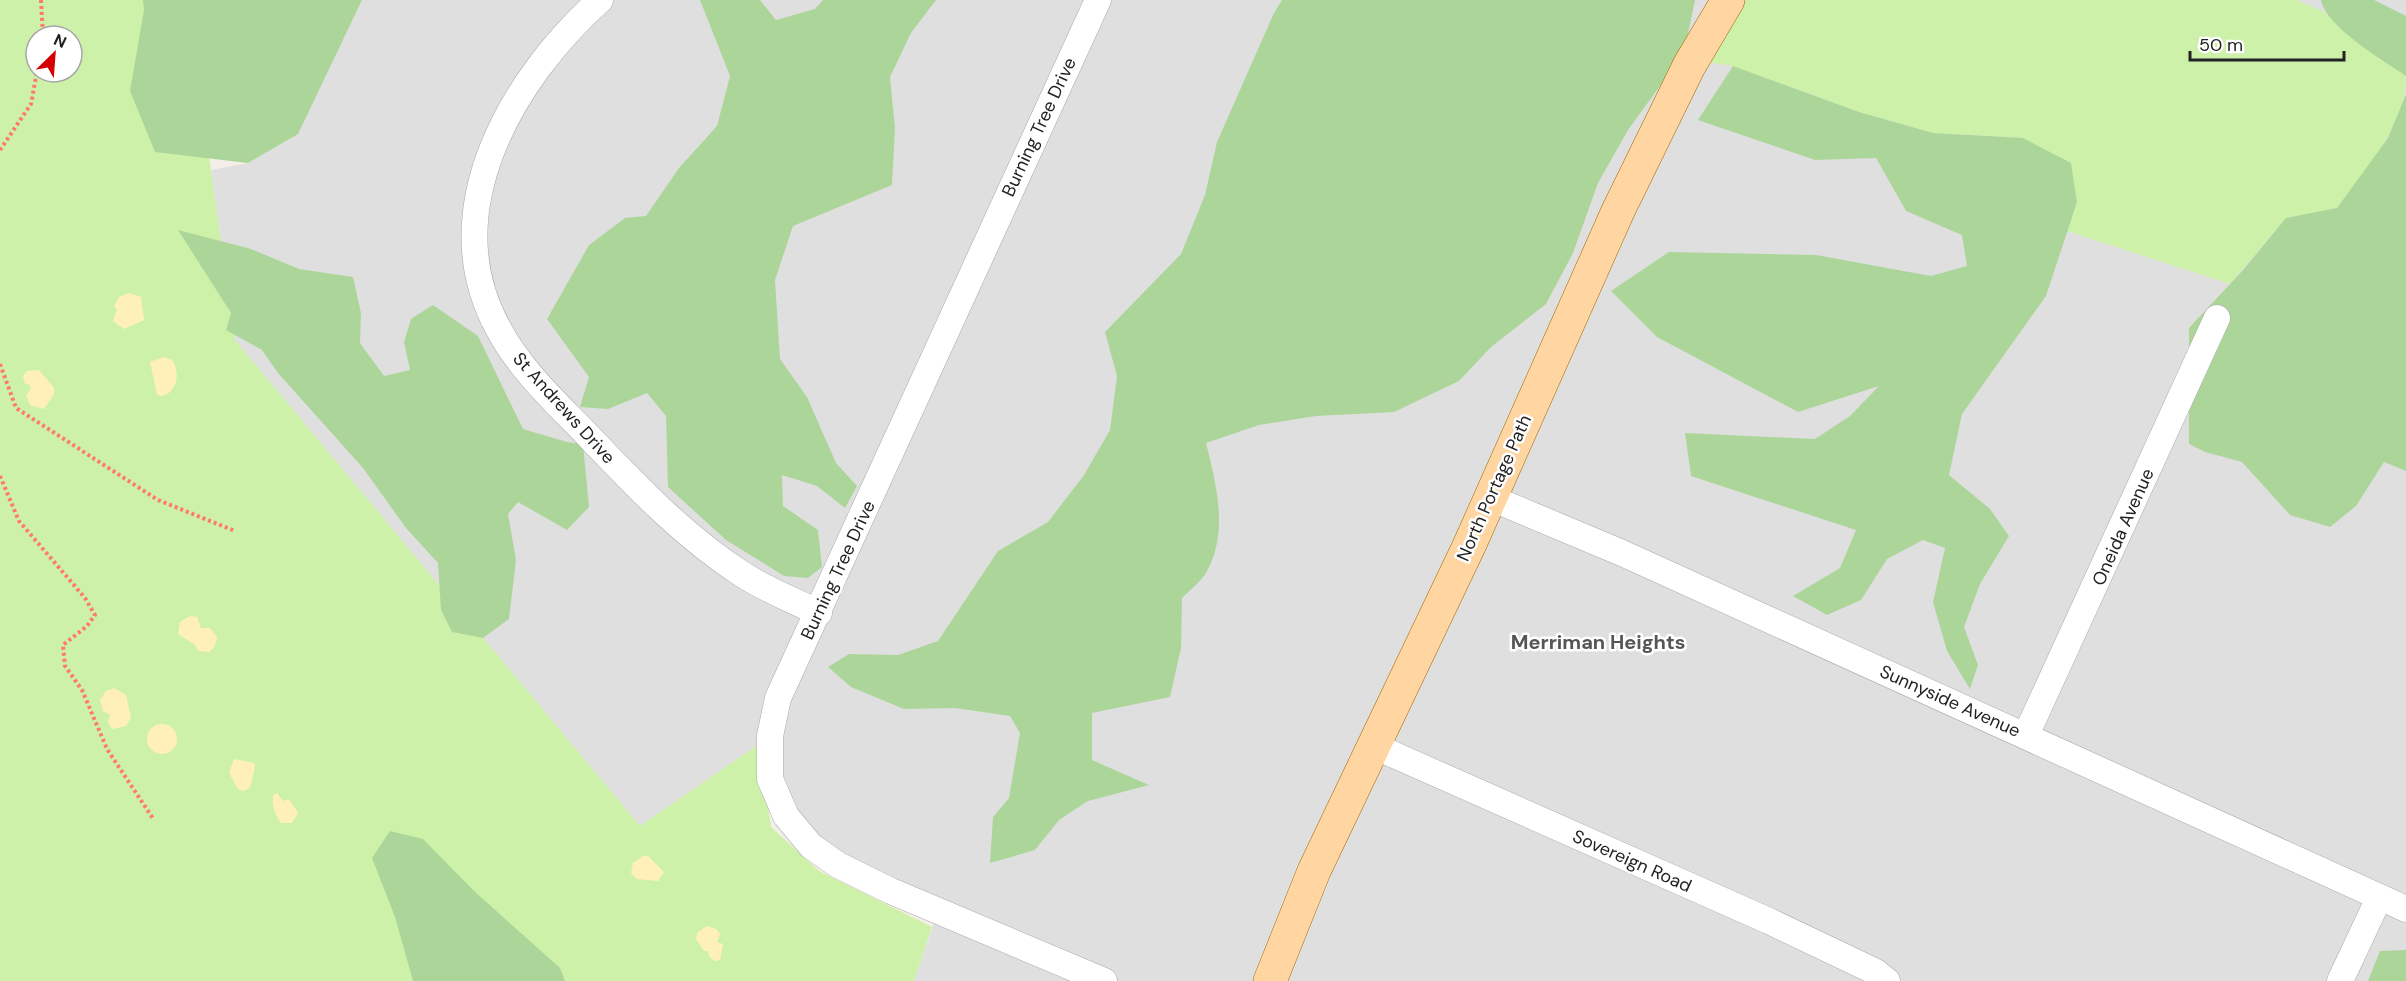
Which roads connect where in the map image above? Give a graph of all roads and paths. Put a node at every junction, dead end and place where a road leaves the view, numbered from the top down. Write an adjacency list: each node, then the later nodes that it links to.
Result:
1 (41, 0): 5 (path)
2 (600, 0): 13 (street, St Andrews Drive)
3 (1098, 0): 13 (street, Burning Tree Drive)
4 (1728, 0): 11 (main road, North Portage Path)
5 (42, 24)
6 (35, 84): 7 (path)
7 (0, 150)
8 (2217, 318): 14 (street, Oneida Avenue)
9 (0, 364): 12 (path)
10 (0, 476): 16 (path)
11 (1491, 498): 14 (street, Sunnyside Avenue); 15 (main road, North Portage Path)
12 (235, 531)
13 (819, 612): 19 (street, Burning Tree Drive)
14 (2026, 735): 17 (street, Sunnyside Avenue)
15 (1374, 746): 20 (main road, North Portage Path); 21 (street, Sovereign Road)
16 (153, 820)
17 (2379, 898): 18 (street, Sunnyside Avenue); 22 (street)
18 (2406, 909)
19 (1104, 981)
20 (1270, 981)
21 (1887, 981)
22 (2340, 981)

